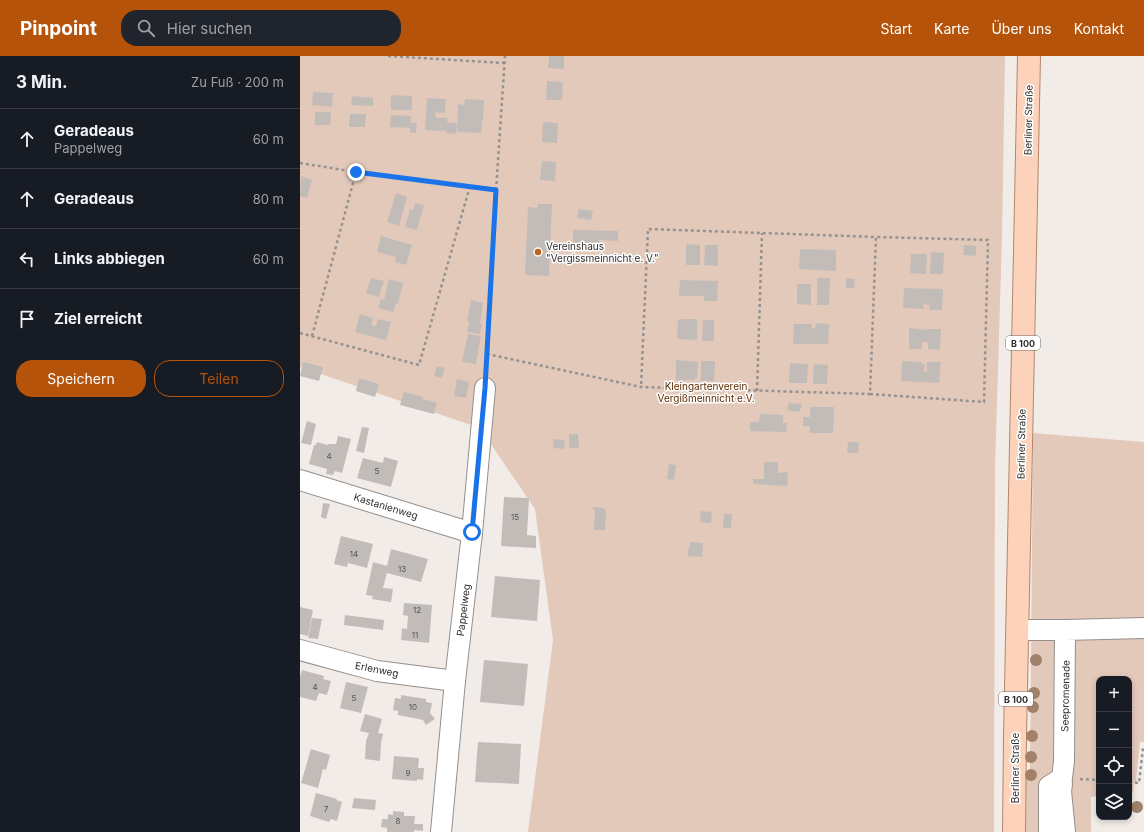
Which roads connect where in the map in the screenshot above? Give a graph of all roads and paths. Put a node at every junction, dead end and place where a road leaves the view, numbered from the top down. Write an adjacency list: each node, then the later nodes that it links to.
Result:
1 (388, 56): 4 (path)
2 (505, 56): 4 (path)
3 (1029, 56): 21 (main road, Berliner Straße / B 100)
4 (504, 63): 8 (path)
5 (300, 163): 6 (path)
6 (356, 172): 7 (path); 12 (path)
7 (470, 186): 8 (path); 12 (path)
8 (496, 190): 13 (path)
9 (762, 233): 10 (path); 14 (path); 16 (path)
10 (876, 237): 17 (path); 17 (path)
11 (300, 332): 12 (path)
12 (312, 336)
13 (487, 354): 14 (path); 15 (path)
14 (641, 387): 16 (path)
15 (485, 388): 19 (street, Pappelweg)
16 (757, 391): 17 (path)
17 (870, 394)
18 (300, 480): 19 (street, Kastanienweg)
19 (472, 532): 24 (street, Pappelweg)
20 (1144, 628): 22 (street)
21 (1017, 630): 22 (street); 29 (main road, Berliner Straße / B 100)
22 (1066, 630): 26 (street, Seepromenade)
23 (300, 650): 24 (street, Erlenweg)
24 (455, 680): 28 (street, Pappelweg)
25 (1144, 748): 27 (path)
26 (1062, 778): 30 (street); 31 (street, Seepromenade)
27 (1132, 782)
28 (441, 832)
29 (1014, 832)
30 (1049, 832)
31 (1065, 832)

